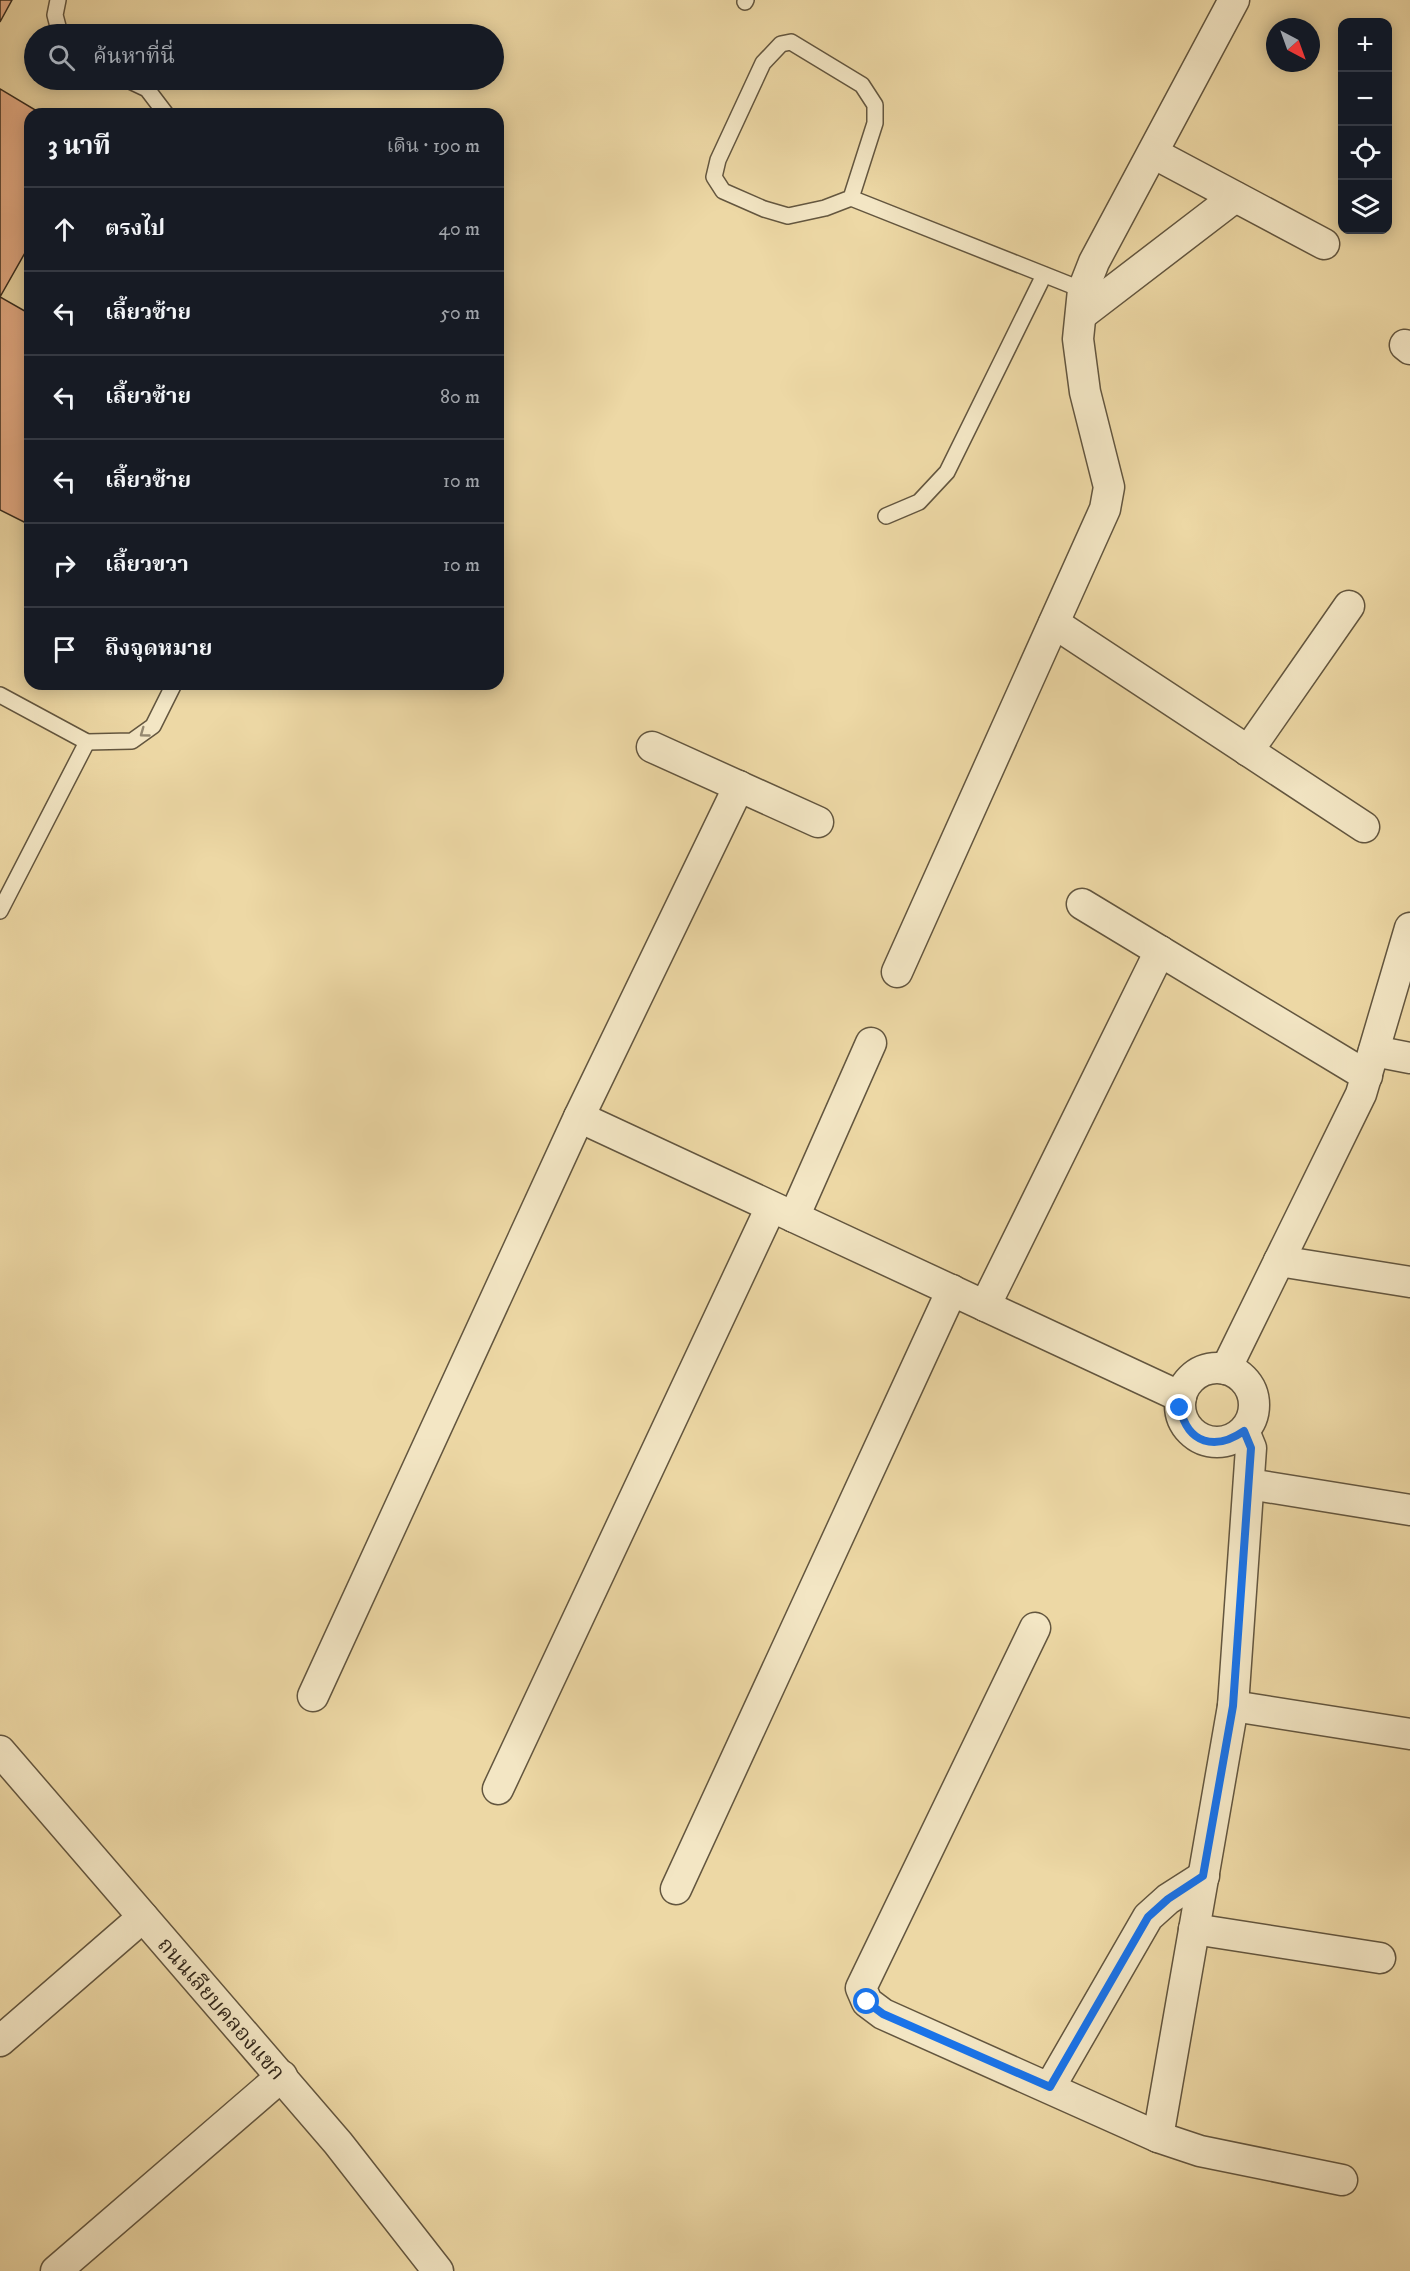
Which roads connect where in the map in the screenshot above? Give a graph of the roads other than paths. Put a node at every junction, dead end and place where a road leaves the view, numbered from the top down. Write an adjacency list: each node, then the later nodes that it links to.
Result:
1 (58, 0): 3 (lane)
2 (1234, 0): 6 (street)
3 (57, 24)
4 (148, 90): 5 (lane)
5 (161, 108)
6 (1153, 153): 7 (street); 11 (street)
7 (1235, 196): 9 (street); 11 (street)
8 (851, 198): 8 (lane); 10 (lane)
9 (1324, 244)
10 (1044, 275): 11 (lane); 12 (lane)
11 (1082, 303): 14 (street)
12 (886, 516)
13 (1349, 606): 19 (street)
14 (1054, 623): 19 (street); 27 (street)
15 (171, 690): 17 (lane, one-way to 17)
16 (0, 695): 17 (lane)
17 (87, 742): 24 (lane)
18 (652, 747): 20 (street)
19 (1248, 751): 22 (street)
20 (739, 786): 21 (street); 31 (street)
21 (818, 822)
22 (1364, 827)
23 (1082, 904): 26 (street)
24 (0, 911)
25 (1410, 928): 30 (street)
26 (1160, 951): 30 (street); 36 (street)
27 (897, 972)
28 (871, 1043): 32 (street)
29 (1410, 1058): 30 (street)
30 (1370, 1063): 33 (street)
31 (579, 1117): 32 (street); 43 (street)
32 (782, 1212): 35 (street); 47 (street)
33 (1279, 1262): 34 (street); 37 (street)
34 (1410, 1282)
35 (952, 1290): 36 (street); 49 (street)
36 (986, 1306): 38 (street)
37 (1226, 1369): 38 (street); 39 (street)
38 (1180, 1397): 39 (street)
39 (1244, 1431): 40 (street)
40 (1249, 1484): 41 (street); 44 (street)
41 (1410, 1510)
42 (1035, 1628): 55 (street)
43 (313, 1696)
44 (1233, 1706): 45 (street); 48 (street)
45 (1410, 1734)
46 (0, 1750): 50 (street, ถนนเลียบคลองแขก)
47 (498, 1789)
48 (1203, 1876): 51 (street); 55 (street)
49 (676, 1889)
50 (143, 1917): 53 (street); 54 (street, ถนนเลียบคลองแขก)
51 (1194, 1929): 52 (street); 56 (street)
52 (1380, 1958)
53 (0, 2040)
54 (282, 2076): 58 (street); 59 (street, ถนนเลียบคลองแขก)
55 (1050, 2087): 56 (street)
56 (1158, 2137): 57 (street)
57 (1342, 2180)
58 (56, 2271)
59 (438, 2271)

